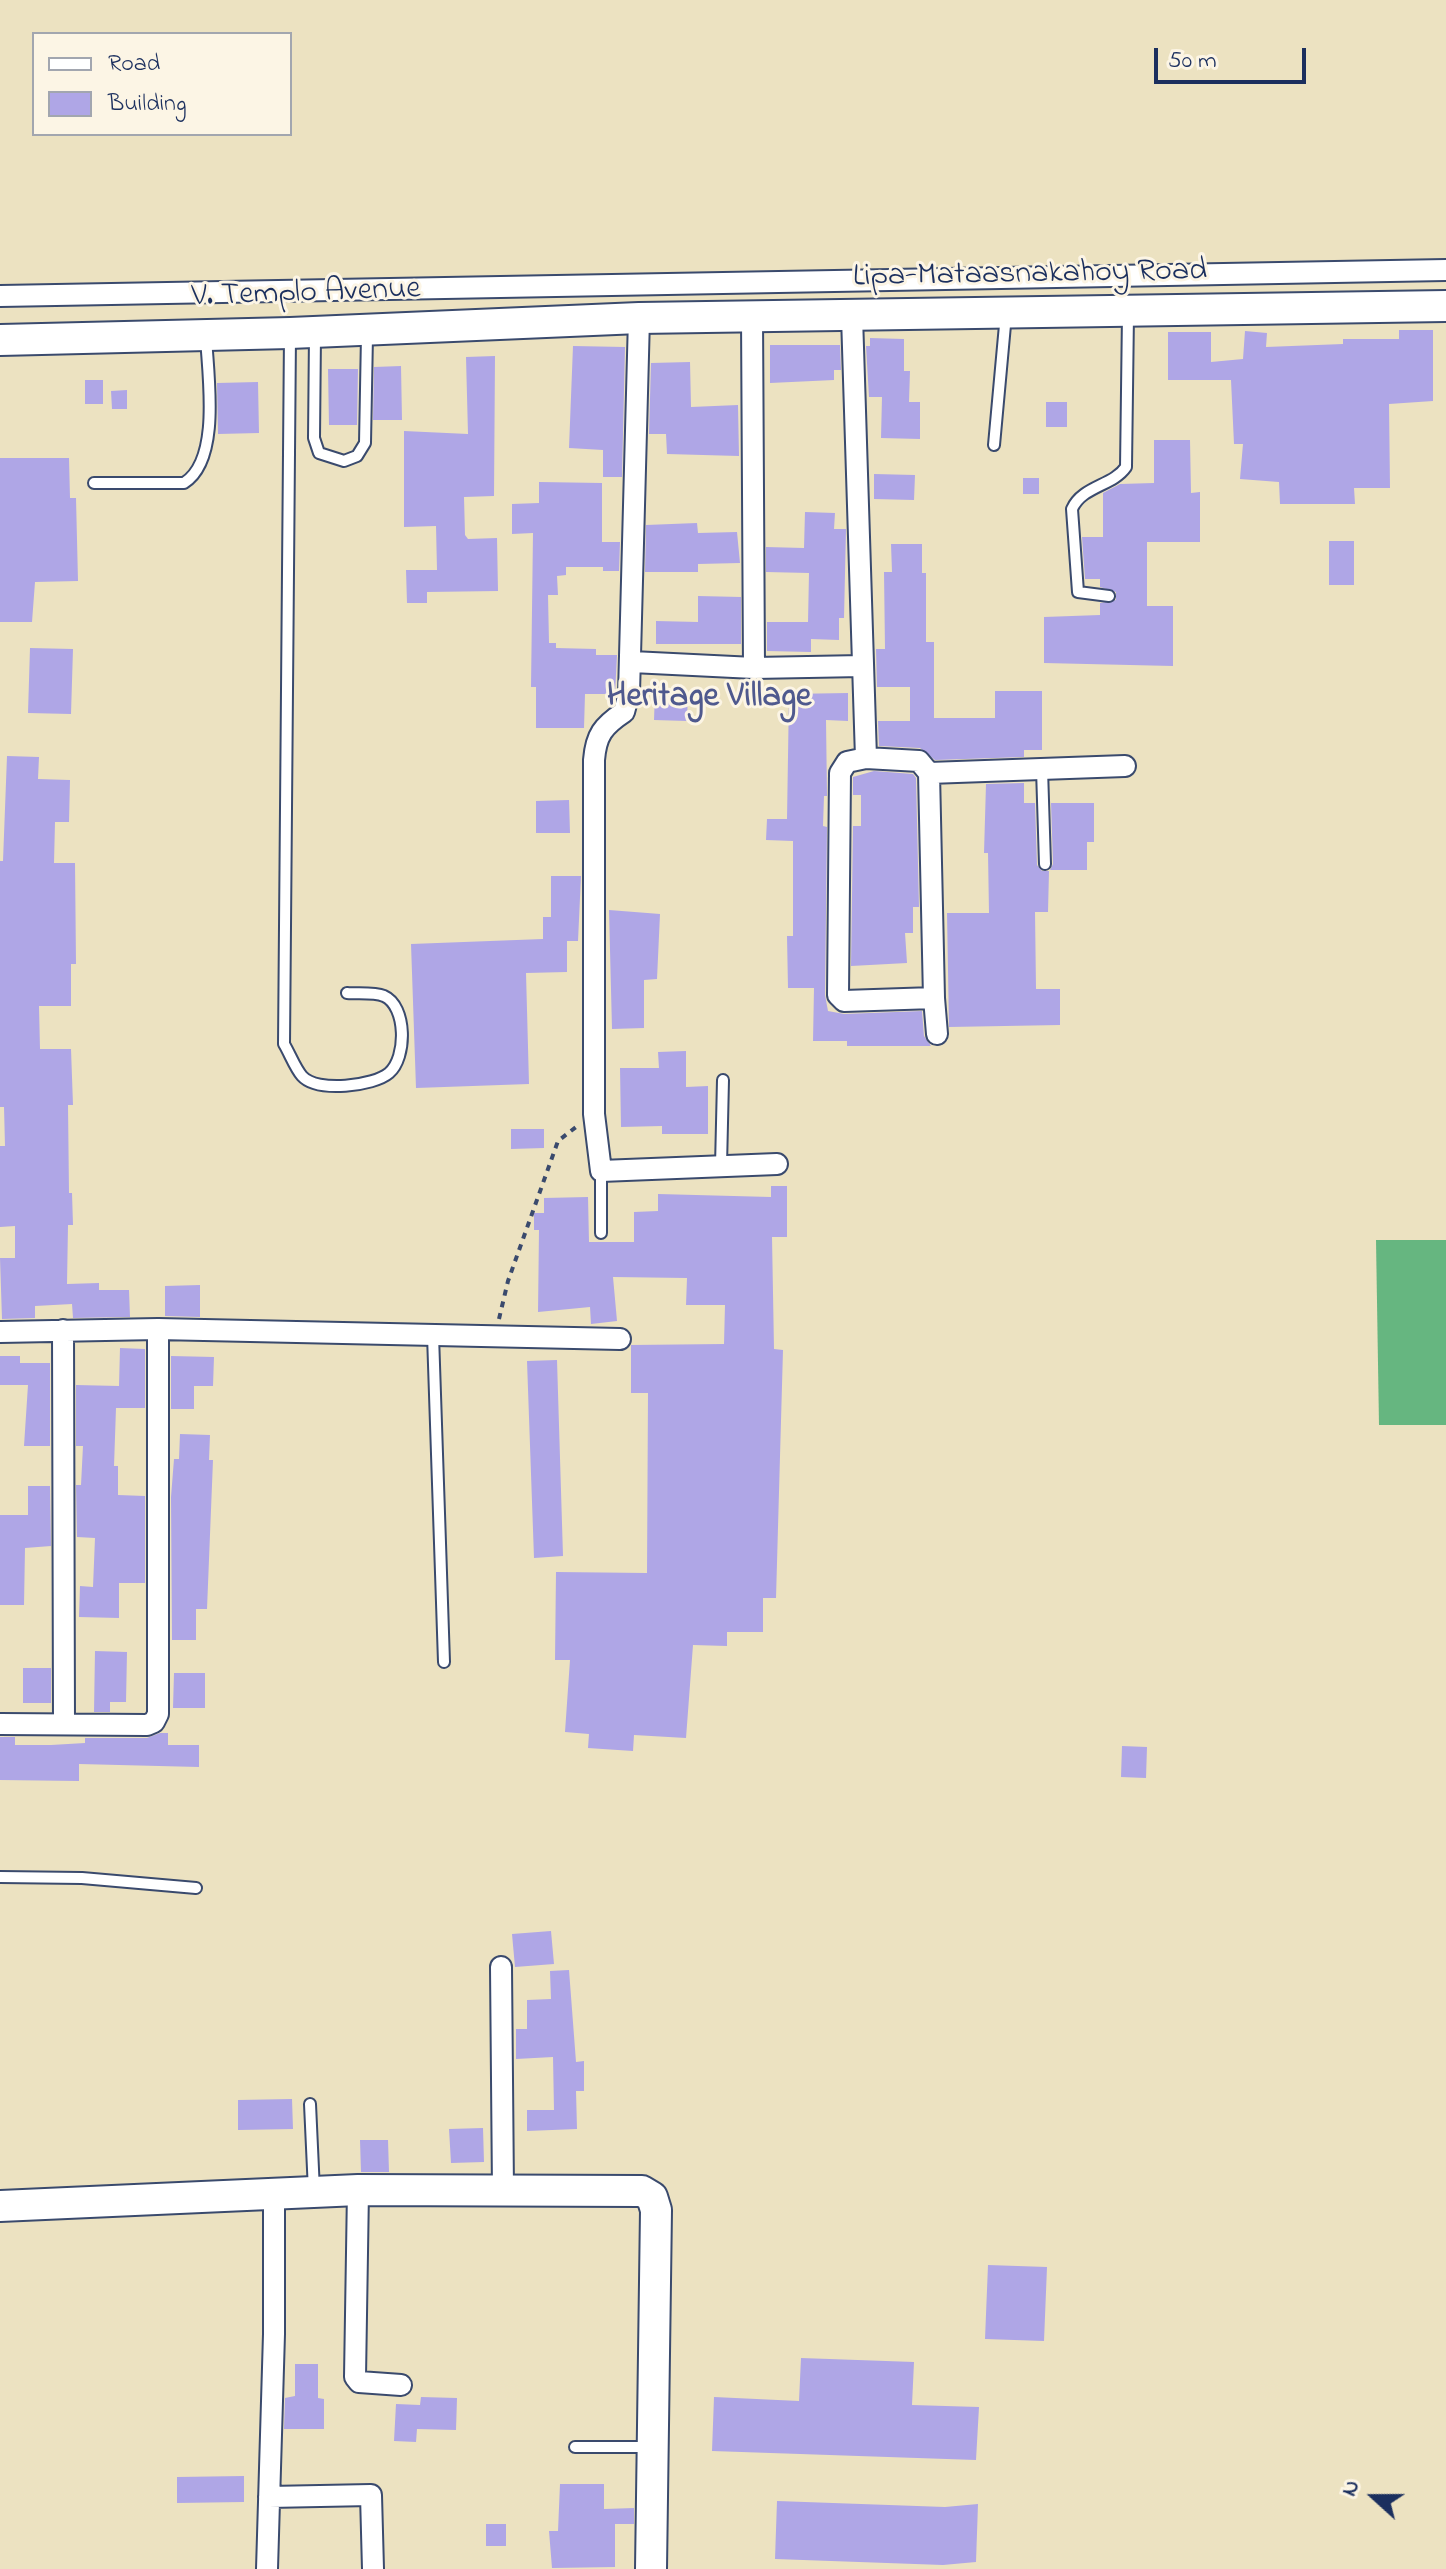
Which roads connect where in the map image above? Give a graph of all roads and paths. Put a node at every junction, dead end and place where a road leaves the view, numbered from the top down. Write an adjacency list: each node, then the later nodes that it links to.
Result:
1 (1446, 270): 2 (street)
2 (0, 296)
3 (1446, 306): 4 (main road, Lipa-Mataasnakahoy Road)
4 (1128, 309): 5 (main road, Lipa-Mataasnakahoy Road); 15 (lane)
5 (1006, 312): 7 (main road, Lipa-Mataasnakahoy Road); 13 (lane)
6 (752, 316): 7 (main road, Lipa-Mataasnakahoy Road); 8 (main road, Lipa-Mataasnakahoy Road); 18 (street)
7 (852, 316): 17 (street)
8 (627, 318): 9 (main road, V. Templo Avenue); 16 (street)
9 (367, 329): 10 (main road, V. Templo Avenue); 10 (lane)
10 (302, 333): 11 (main road, V. Templo Avenue); 24 (lane)
11 (206, 335): 12 (main road, V. Templo Avenue); 14 (lane)
12 (0, 340)
13 (994, 445)
14 (94, 483)
15 (1109, 596)
16 (632, 662): 18 (street); 28 (street)
17 (862, 666): 18 (street); 19 (street)
18 (754, 668)
19 (866, 758): 22 (street); 25 (street)
20 (1125, 766): 21 (street)
21 (1042, 769): 22 (street); 23 (lane)
22 (929, 773): 25 (street)
23 (1045, 864)
24 (347, 993)
25 (934, 998): 26 (street)
26 (937, 1034)
27 (723, 1080): 30 (lane)
28 (594, 1114): 31 (street); 37 (path)
29 (777, 1164): 30 (street)
30 (721, 1166): 31 (street)
31 (601, 1171): 32 (lane)
32 (601, 1233)
33 (158, 1329): 34 (street); 36 (street); 41 (street)
34 (63, 1330): 35 (street); 41 (street)
35 (0, 1332)
36 (433, 1335): 37 (street); 39 (lane)
37 (494, 1336): 38 (street)
38 (620, 1339)
39 (444, 1662)
40 (0, 1724): 41 (street)
41 (64, 1724)
42 (0, 1877): 43 (lane)
43 (196, 1888)
44 (501, 1967): 47 (street)
45 (310, 2104): 48 (lane)
46 (358, 2190): 47 (main road); 48 (main road); 51 (street)
47 (503, 2191): 53 (main road)
48 (314, 2193): 49 (main road)
49 (274, 2195): 50 (main road); 54 (street)
50 (0, 2206)
51 (401, 2385)
52 (575, 2447): 53 (lane)
53 (652, 2447): 57 (main road)
54 (269, 2497): 55 (street); 56 (street)
55 (267, 2569)
56 (373, 2569)
57 (651, 2569)

